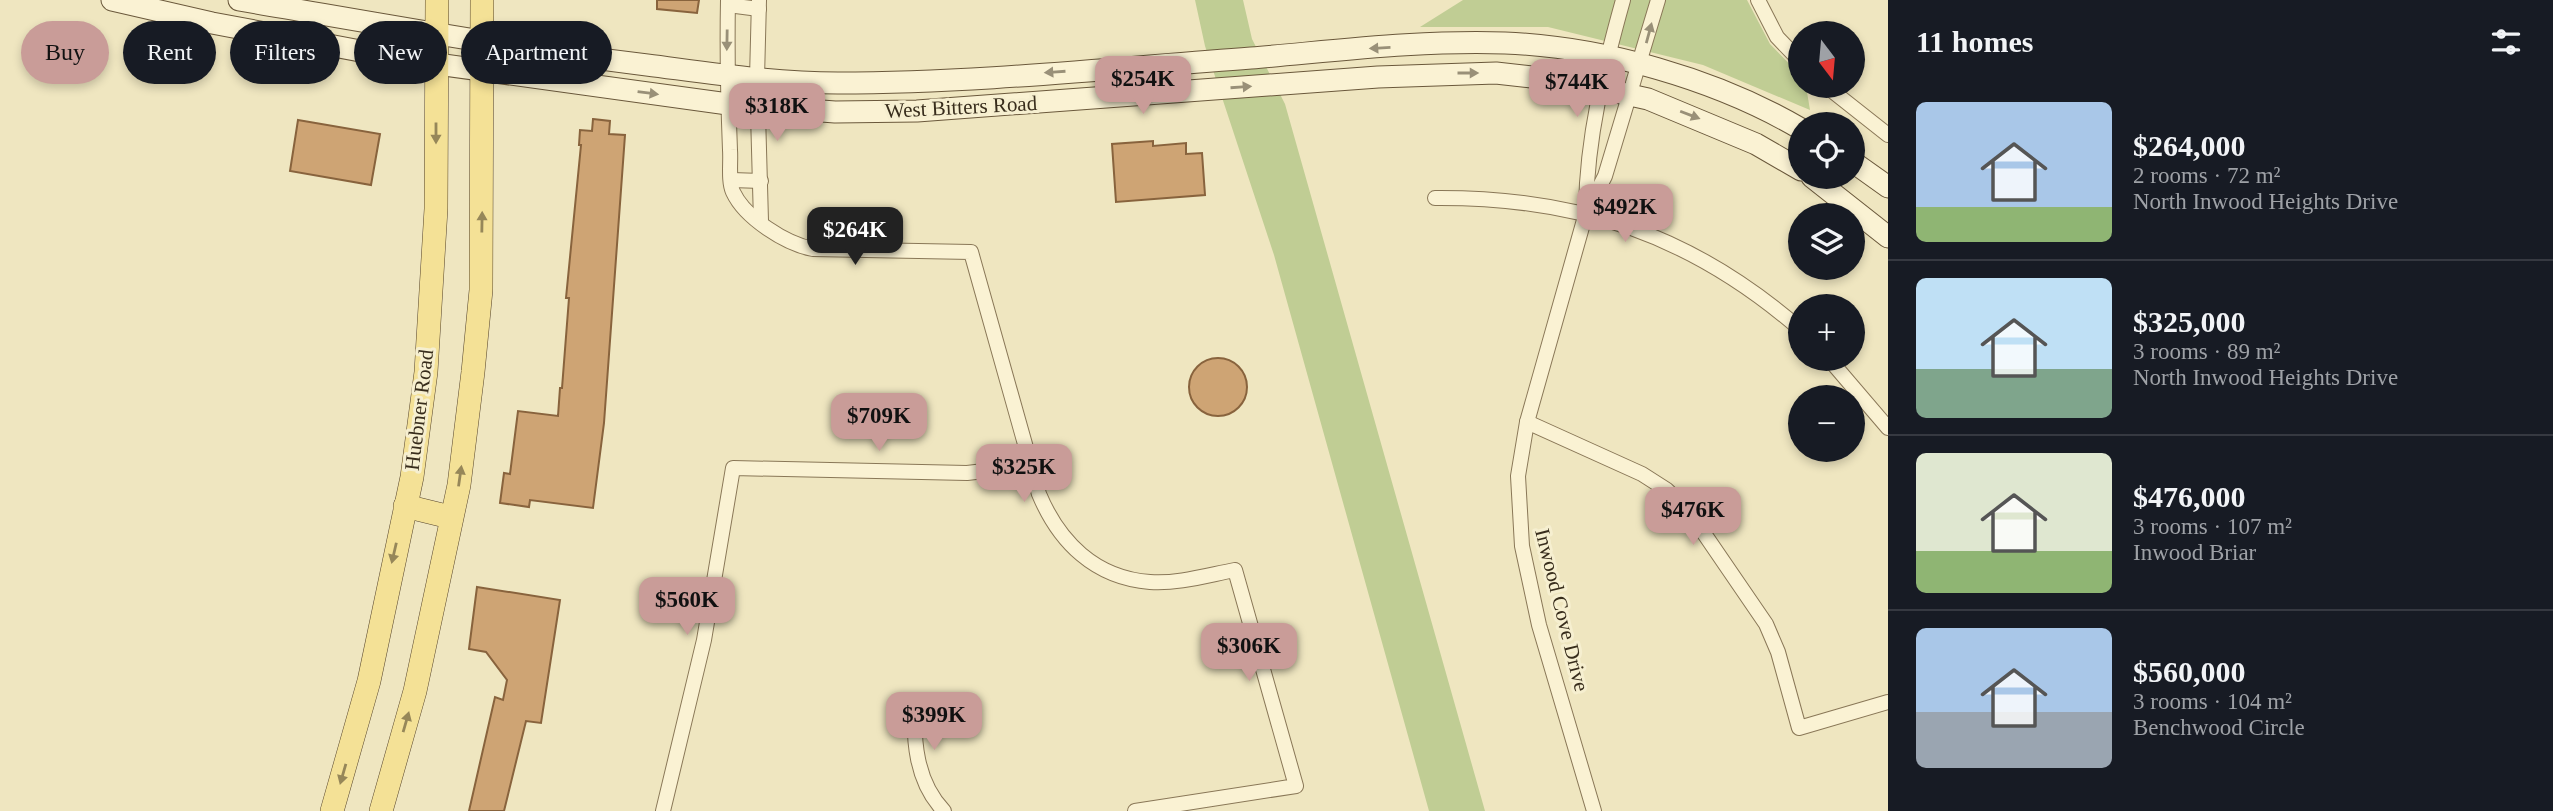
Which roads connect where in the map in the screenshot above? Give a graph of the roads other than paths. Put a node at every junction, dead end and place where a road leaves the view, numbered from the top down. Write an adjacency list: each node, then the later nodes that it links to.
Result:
1 (112, 0): 9 (main road, West Bitters Road)
2 (239, 0): 11 (main road, West Bitters Road)
3 (437, 0): 12 (main road, Huebner Road)
4 (482, 0): 13 (main road)
5 (1623, 0): 16 (street, Inwood Cove Drive)
6 (1658, 0): 18 (street, Inwood Cove Drive, one-way to 6)
7 (1758, 0): 15 (street)
8 (728, 3): 10 (street); 19 (street, one-way to 19)
9 (139, 4): 14 (main road, West Bitters Road)
10 (759, 4): 20 (street)
11 (361, 21)
12 (437, 21)
13 (482, 21)
14 (354, 47)
15 (1788, 48)
16 (1607, 58): 18 (main road, West Bitters Road); 20 (main road, West Bitters Road, one-way to 20); 24 (street, Inwood Cove Drive)
17 (612, 60): 19 (main road, West Bitters Road)
18 (1639, 65): 25 (street, Inwood Cove Drive); 29 (main road, West Bitters Road)
19 (727, 75): 20 (main road, West Bitters Road); 27 (street)
20 (757, 78): 28 (street)
21 (437, 84): 48 (main road, Huebner Road, one-way to 48)
22 (483, 84): 49 (main road, one-way to 22)
23 (580, 84): 27 (main road, West Bitters Road, one-way to 27)
24 (1600, 88): 25 (main road, West Bitters Road); 28 (main road, West Bitters Road, one-way to 24); 31 (street, Inwood Cove Drive)
25 (1631, 95): 32 (street, Inwood Cove Drive); 33 (main road, West Bitters Road, one-way to 33)
26 (1841, 98): 30 (street)
27 (728, 104): 28 (main road, West Bitters Road); 35 (street)
28 (759, 106): 36 (street)
29 (1788, 123)
30 (1888, 135)
31 (1589, 157): 32 (street); 40 (street, Inwood Cove Drive)
32 (1610, 162): 40 (street, Inwood Cove Drive)
33 (1788, 162)
34 (1865, 171): 37 (main road)
35 (732, 180): 36 (street); 41 (street)
36 (761, 181): 41 (street)
37 (1888, 187)
38 (1828, 189): 42 (main road)
39 (1435, 198): 40 (street)
40 (1586, 213): 43 (street); 45 (street, Inwood Cove Drive)
41 (761, 222): 47 (street)
42 (1888, 237)
43 (1788, 319)
44 (1839, 371): 46 (street)
45 (1527, 422): 51 (street); 57 (street, Inwood Cove Drive)
46 (1888, 428)
47 (1029, 460): 54 (street); 56 (street)
48 (405, 506): 49 (main road); 52 (main road, Huebner Road, one-way to 52)
49 (450, 517): 53 (main road, one-way to 49)
50 (915, 702): 55 (street)
51 (1888, 702)
52 (332, 811)
53 (381, 811)
54 (663, 811)
55 (944, 811)
56 (1135, 811)
57 (1594, 811)

